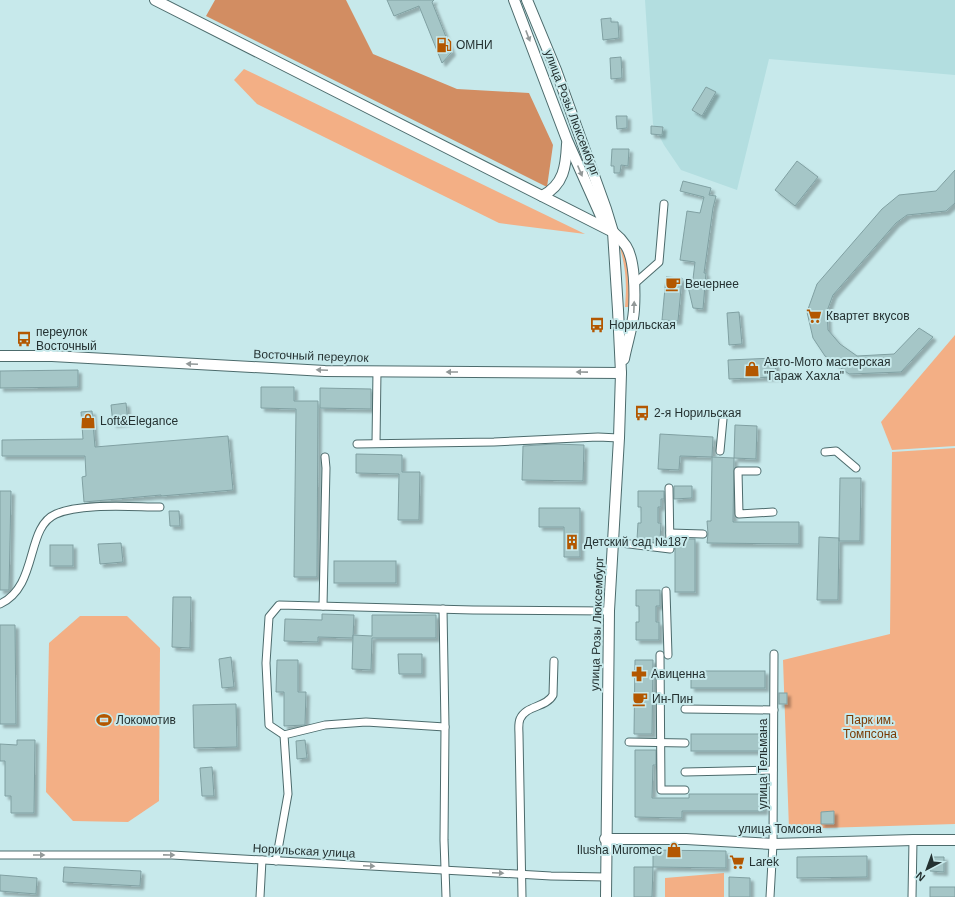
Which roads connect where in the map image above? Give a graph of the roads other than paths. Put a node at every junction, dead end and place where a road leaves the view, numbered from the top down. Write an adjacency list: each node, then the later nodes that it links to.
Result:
1 (155, 0): 7 (main road)
2 (514, 0): 5 (main road, улица Розы Люксембург, one-way to 5)
3 (527, 0): 4 (main road, улица Розы Люксембург)
4 (556, 70): 5 (main road); 9 (main road, улица Розы Люксембург)
5 (543, 74): 6 (main road, улица Розы Люксембург)
6 (567, 140): 7 (main road); 9 (main road, улица Розы Люксембург, one-way to 9)
7 (542, 196): 9 (main road)
8 (664, 204): 10 (street)
9 (613, 232): 10 (main road); 13 (main road, улица Розы Люксембург)
10 (634, 284): 13 (main road, one-way to 10)
11 (0, 356): 12 (main road, Восточный переулок, one-way to 11)
12 (377, 371): 13 (main road, Восточный переулок, one-way to 12); 16 (street)
13 (621, 373): 15 (main road, улица Розы Люксембург)
14 (723, 419): 18 (street)
15 (619, 438): 16 (street); 28 (main road, улица Розы Люксембург)
16 (376, 443): 17 (street)
17 (357, 444)
18 (720, 451)
19 (825, 452): 21 (street)
20 (326, 456): 31 (street)
21 (856, 468)
22 (757, 471): 25 (street)
23 (670, 488): 26 (street)
24 (160, 507): 30 (street)
25 (773, 512)
26 (670, 533): 27 (street); 28 (street)
27 (703, 534)
28 (613, 542): 33 (main road, улица Розы Люксембург)
29 (666, 591): 36 (street)
30 (0, 604)
31 (323, 606): 32 (street); 41 (street)
32 (443, 609): 33 (street); 40 (street)
33 (608, 611): 48 (main road, улица Розы Люксембург)
34 (774, 654): 39 (street, улица Тельмана)
35 (660, 655): 43 (street)
36 (668, 655)
37 (554, 661): 56 (street)
38 (685, 709): 39 (street)
39 (774, 710): 45 (street, улица Тельмана)
40 (445, 727): 41 (street); 55 (street)
41 (284, 735): 54 (street)
42 (629, 742): 43 (street)
43 (661, 743): 44 (street); 47 (street)
44 (685, 743)
45 (774, 770): 46 (street); 51 (street, улица Тельмана)
46 (685, 772)
47 (685, 790)
48 (605, 839): 51 (main road, улица Томсона); 57 (main road, улица Розы Люксембург)
49 (913, 840): 50 (main road, улица Томсона); 51 (main road, улица Томсона); 63 (street)
50 (955, 840)
51 (773, 844): 62 (street, улица Тельмана)
52 (0, 855): 53 (street, Норильская улица, one-way to 53)
53 (262, 860): 54 (street, Норильская улица); 58 (street)
54 (276, 861): 55 (street, Норильская улица, one-way to 55)
55 (445, 870): 56 (street, Норильская улица, one-way to 56); 59 (street)
56 (522, 875): 57 (street, Норильская улица); 60 (street)
57 (606, 876): 61 (main road, улица Розы Люксембург)
58 (260, 897)
59 (446, 897)
60 (522, 897)
61 (606, 897)
62 (770, 897)
63 (912, 897)

